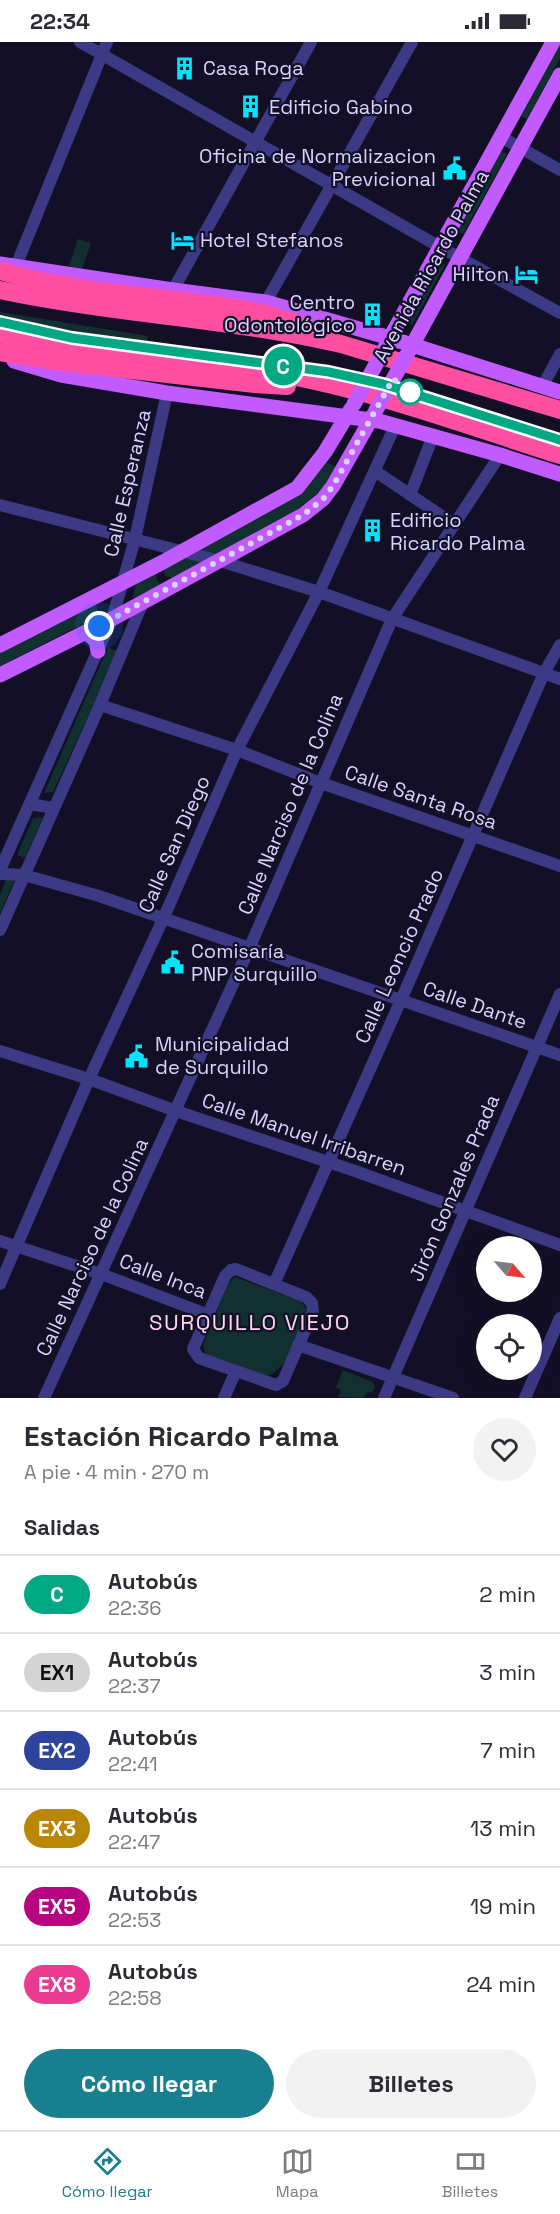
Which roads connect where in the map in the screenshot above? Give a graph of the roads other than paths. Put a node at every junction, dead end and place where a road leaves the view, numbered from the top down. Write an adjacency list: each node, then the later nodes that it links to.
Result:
1 (80, 42): 5 (street)
2 (311, 42): 8 (street)
3 (412, 42): 11 (street)
4 (553, 42): 7 (main road, Avenida Ricardo Palma)
5 (104, 48): 8 (street); 15 (street)
6 (560, 75): 9 (main road, Avenida Ricardo Palma)
7 (501, 137): 9 (street); 12 (main road, Avenida Ricardo Palma)
8 (257, 142): 11 (street); 17 (street)
9 (520, 148): 10 (street); 13 (main road, Avenida Ricardo Palma)
10 (560, 170)
11 (331, 184): 12 (street); 18 (street)
12 (440, 247): 13 (street); 21 (main road, Avenida Ricardo Palma)
13 (459, 258): 19 (street); 23 (main road, Avenida Ricardo Palma)
14 (0, 264): 15 (main road)
15 (8, 269): 17 (main road); 22 (highway)
16 (0, 290): 22 (highway)
17 (173, 290): 18 (main road)
18 (266, 302): 21 (main road)
19 (560, 312)
20 (0, 334): 27 (highway)
21 (388, 343): 23 (main road); 31 (main road, Avenida Ricardo Palma, bridge)
22 (341, 344): 32 (highway)
23 (409, 350): 28 (main road); 33 (main road, Avenida Ricardo Palma, bridge)
24 (0, 352): 27 (highway)
25 (560, 354): 28 (street)
26 (0, 357): 30 (main road)
27 (330, 385): 38 (highway)
28 (542, 387): 29 (main road)
29 (560, 392)
30 (167, 393): 31 (main road); 47 (street, Calle Esperanza)
31 (350, 411): 33 (main road); 36 (main road, Avenida Ricardo Palma)
32 (560, 411)
33 (373, 415): 34 (main road); 39 (main road, Avenida Ricardo Palma)
34 (395, 426): 35 (main road); 40 (street, Calle San Diego)
35 (433, 436): 37 (main road); 42 (street)
36 (325, 452): 39 (main road); 44 (main road, Avenida Ricardo Palma)
37 (500, 455): 41 (main road); 45 (street, Calle Narciso de la Colina)
38 (560, 455)
39 (346, 462): 46 (main road, Avenida Ricardo Palma)
40 (375, 471): 42 (street); 53 (street, Calle San Diego)
41 (560, 474)
42 (410, 495): 45 (street)
43 (0, 505): 47 (street)
44 (262, 508): 46 (main road); 48 (main road, Avenida Ricardo Palma)
45 (455, 525): 56 (street, Calle Narciso de la Colina)
46 (274, 532): 49 (main road, Avenida Ricardo Palma)
47 (135, 539): 48 (street); 51 (street, Calle Esperanza)
48 (184, 551): 49 (street); 50 (main road, Avenida Ricardo Palma)
49 (220, 561): 52 (main road, Avenida Ricardo Palma); 53 (street)
50 (163, 562): 51 (main road, Avenida Ricardo Palma); 52 (main road)
51 (123, 582): 55 (street, Calle Esperanza); 58 (main road, Avenida Ricardo Palma)
52 (174, 585): 54 (main road, Avenida Ricardo Palma)
53 (319, 592): 56 (street); 65 (street, Calle San Diego)
54 (143, 602): 55 (main road, Avenida Ricardo Palma); 64 (street)
55 (112, 619): 57 (main road, Avenida Ricardo Palma); 60 (street, Calle Esperanza)
56 (392, 619): 61 (street); 66 (street, Calle Narciso de la Colina)
57 (86, 632): 60 (main road); 62 (main road, Avenida Ricardo Palma)
58 (0, 645)
59 (560, 645): 61 (street, Calle Leoncio Prado)
60 (98, 651): 67 (street, Calle Esperanza)
61 (544, 673): 63 (street); 69 (street, Calle Leoncio Prado)
62 (0, 675)
63 (560, 679)
64 (100, 705): 65 (street, Calle Santa Rosa); 68 (street)
65 (237, 750): 66 (street, Calle Santa Rosa); 74 (street, Calle San Diego)
66 (321, 783): 69 (street, Calle Santa Rosa); 76 (street, Calle Narciso de la Colina)
67 (30, 804): 68 (street); 71 (street, Calle Esperanza)
68 (53, 808): 73 (street)
69 (472, 836): 70 (street, Calle Santa Rosa); 78 (street, Calle Leoncio Prado)
70 (560, 866)
71 (0, 870)
72 (0, 874): 73 (street, Calle Dante)
73 (24, 875): 74 (street, Calle Dante); 75 (street)
74 (164, 917): 76 (street, Calle Dante); 82 (street, Calle San Diego)
75 (0, 930)
76 (249, 949): 78 (street, Calle Dante); 83 (street, Calle Narciso de la Colina)
77 (560, 994): 79 (street, Jirón Gonzales Prada)
78 (401, 1000): 79 (street, Calle Dante); 84 (street, Calle Leoncio Prado)
79 (536, 1047): 81 (street, Calle Dante); 85 (street, Jirón Gonzales Prada)
80 (0, 1051): 82 (street, Calle Manuel Irribarren)
81 (560, 1055)
82 (88, 1079): 83 (street, Calle Manuel Irribarren); 88 (street, Calle San Diego)
83 (176, 1111): 84 (street, Calle Manuel Irribarren); 89 (street, Calle Narciso de la Colina)
84 (327, 1162): 85 (street, Calle Manuel Irribarren); 91 (street, Calle Leoncio Prado)
85 (465, 1212): 87 (street, Calle Manuel Irribarren); 96 (street, Jirón Gonzales Prada)
86 (0, 1241): 88 (street, Calle Inca)
87 (560, 1245)
88 (17, 1248): 89 (street, Calle Inca); 90 (street, Calle San Diego)
89 (100, 1274): 92 (street, Calle Inca); 97 (street, Calle Narciso de la Colina)
90 (0, 1284)
91 (274, 1284): 92 (street, Calle Inca); 94 (street, Calle Inca)
92 (208, 1315): 95 (street, Calle Inca)
93 (560, 1318): 101 (street)
94 (298, 1345): 95 (street); 96 (street)
95 (236, 1371): 98 (street)
96 (393, 1377): 99 (street, Jirón Gonzales Prada); 100 (street)
97 (44, 1398)
98 (224, 1398)
99 (384, 1398)
100 (453, 1398)
101 (525, 1398)

